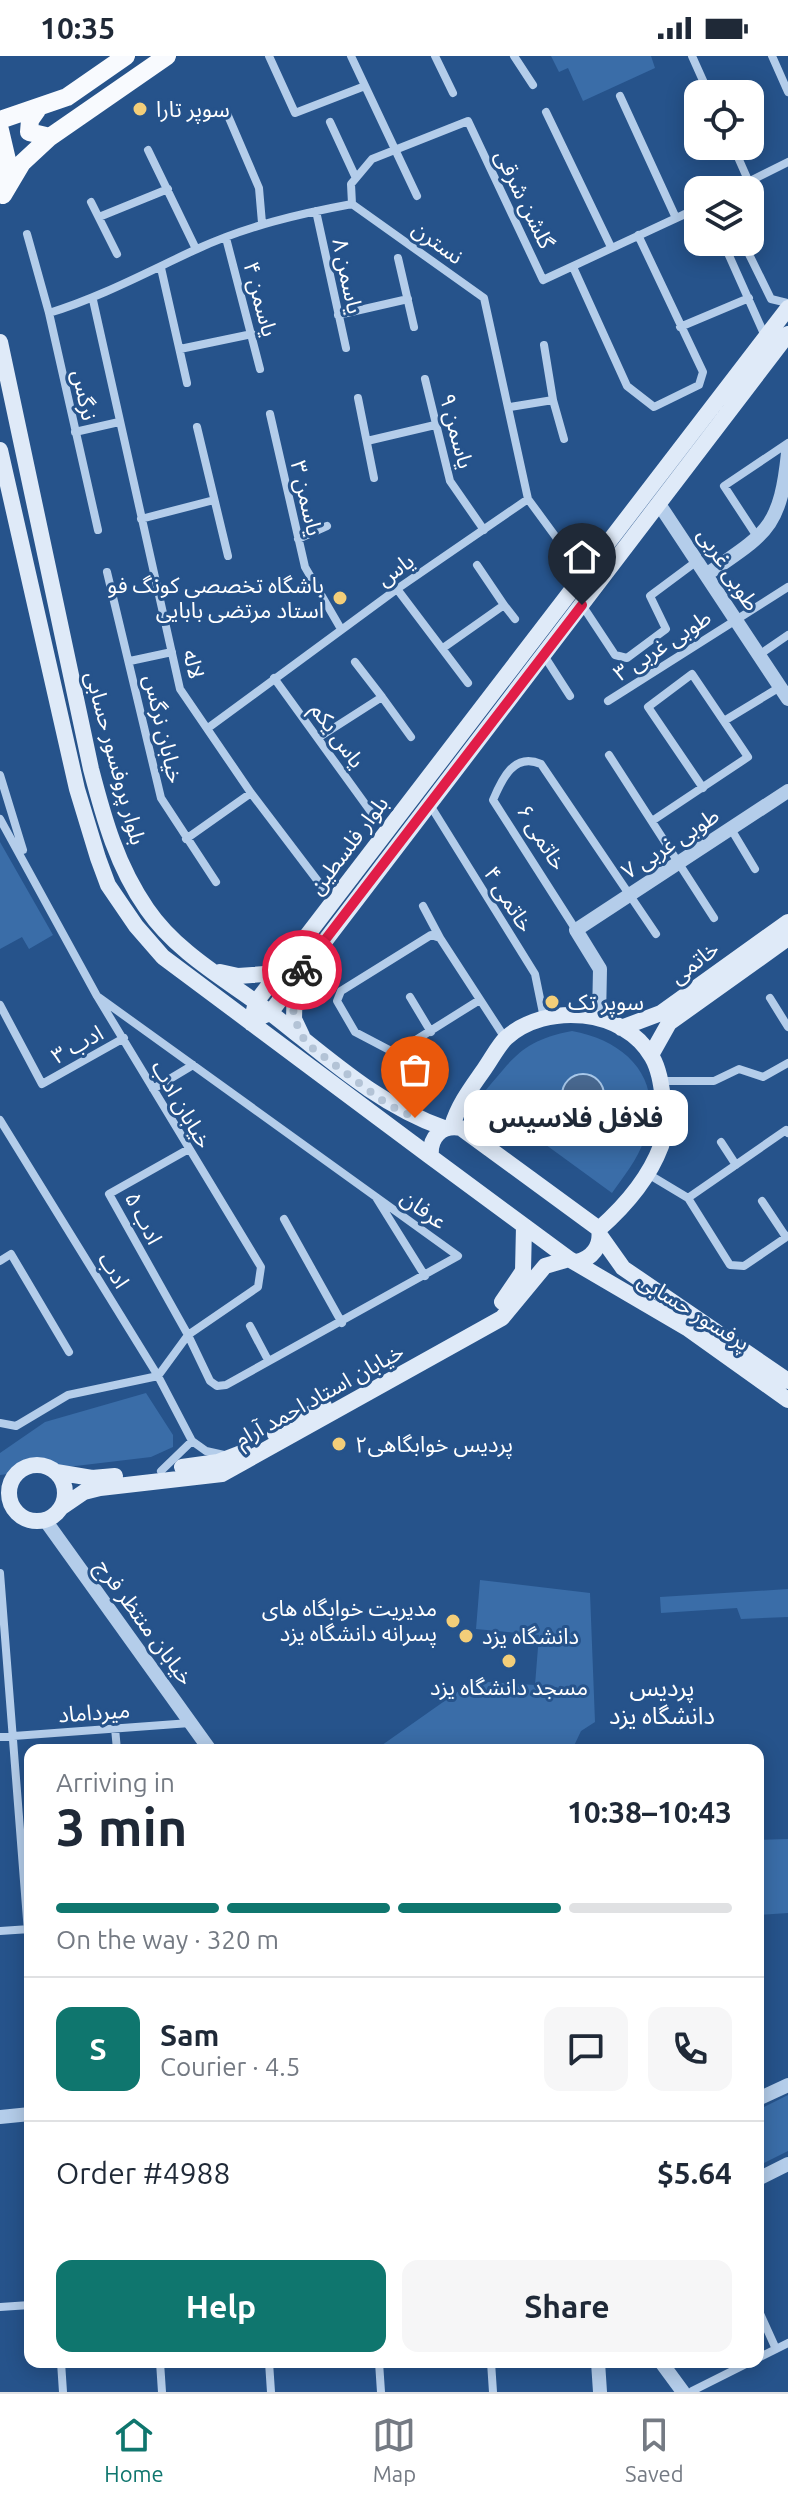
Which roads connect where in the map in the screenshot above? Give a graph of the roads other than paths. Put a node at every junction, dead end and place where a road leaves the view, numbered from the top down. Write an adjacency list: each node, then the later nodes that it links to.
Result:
1 (126, 56): 15 (main road)
2 (167, 56): 21 (main road)
3 (269, 56): 11 (street)
4 (351, 56): 11 (street)
5 (435, 56): 13 (street)
6 (514, 56): 10 (street)
7 (692, 56): 9 (street)
8 (772, 56): 12 (street)
9 (703, 80)
10 (533, 85)
11 (365, 86): 23 (street)
12 (788, 92)
13 (453, 93)
14 (620, 96): 35 (street)
15 (37, 110): 18 (main road); 21 (main road)
16 (226, 111): 36 (street)
17 (546, 112): 40 (street)
18 (0, 120)
19 (330, 122): 25 (street)
20 (0, 130): 29 (main road)
21 (50, 137): 29 (main road)
22 (148, 150): 27 (street)
23 (395, 150): 25 (street, گلشن شرقی); 28 (street); 46 (street, گلشن شرقی)
24 (788, 162): 26 (street)
25 (355, 176): 31 (street)
26 (757, 176)
27 (168, 189): 34 (street); 41 (street)
28 (417, 196)
29 (2, 199)
30 (91, 202): 34 (street)
31 (352, 204): 32 (street); 68 (street, نسترن)
32 (316, 211): 36 (street); 53 (street, یاسمن ۸)
33 (684, 214): 35 (street, گلشن شرقی)
34 (99, 217): 42 (street)
35 (676, 218): 38 (street, گلشن شرقی)
36 (262, 223): 39 (street)
37 (27, 234): 52 (street, نرگس)
38 (638, 235): 40 (street, گلشن شرقی); 55 (street)
39 (226, 238): 41 (street); 56 (street, یاسمن ۴)
40 (611, 247): 46 (street, گلشن شرقی)
41 (196, 249): 47 (street)
42 (117, 254)
43 (730, 256): 48 (street)
44 (750, 256): 51 (street)
45 (398, 258): 49 (street)
46 (573, 267): 55 (street)
47 (161, 268): 50 (street); 62 (street)
48 (749, 298): 55 (street); 58 (street)
49 (408, 299): 53 (street); 54 (street)
50 (93, 300): 52 (street); 70 (street, لاله)
51 (788, 306): 58 (main road, بلوار فلسطین)
52 (49, 313): 73 (street, نرگس)
53 (338, 315): 61 (street, یاسمن ۸)
54 (414, 327)
55 (680, 327)
56 (252, 334): 62 (street); 63 (street, یاسمن ۴)
57 (788, 334): 83 (main road, بلوار فلسطین)
58 (766, 339): 94 (main road, بلوار فلسطین)
59 (0, 342): 144 (main road, بلوار پروفسور حسابی)
60 (544, 345): 67 (street)
61 (346, 348)
62 (180, 349): 65 (street)
63 (260, 369)
64 (425, 379): 71 (street, یاسمن ۹)
65 (187, 383)
66 (358, 398): 75 (street)
67 (553, 400): 68 (street); 74 (street)
68 (510, 407): 81 (street, نسترن)
69 (270, 414): 89 (street, یاسمن ۳)
70 (119, 422): 73 (street); 84 (street, لاله)
71 (435, 425): 75 (street); 87 (street, یاسمن ۹)
72 (197, 427): 82 (street)
73 (75, 432): 86 (street, نرگس)
74 (564, 439)
75 (367, 441): 80 (street)
76 (788, 443): 88 (street)
77 (0, 450): 156 (main road, بلوار پروفسور حسابی)
78 (788, 453): 79 (street)
79 (787, 477): 88 (street)
80 (374, 478)
81 (528, 499): 87 (street, یاس); 94 (street, نسترن)
82 (214, 500): 84 (street); 90 (street)
83 (659, 504): 91 (street, طوبی غربی); 99 (main road, بلوار فلسطین)
84 (141, 519): 105 (street, لاله)
85 (327, 526): 89 (street)
86 (98, 530)
87 (484, 530): 97 (street, یاس)
88 (758, 538): 95 (street)
89 (298, 539): 102 (street, یاسمن ۳)
90 (228, 556)
91 (697, 561): 95 (street, طوبی غربی); 99 (street)
92 (477, 565): 98 (street)
93 (107, 572): 108 (street, خیابان نرگس)
94 (583, 574): 136 (main road, بلوار فلسطین)
95 (706, 575): 101 (street, طوبی غربی)
96 (788, 587): 101 (street, طوبی غربی ۳)
97 (397, 589): 102 (street, یاس); 104 (street)
98 (504, 605): 100 (street); 104 (street)
99 (582, 605): 106 (main road, بلوار فلسطین)
100 (515, 619)
101 (735, 619): 107 (street, طوبی غربی); 115 (street, طوبی غربی ۳)
102 (341, 629): 110 (street, یاس)
103 (788, 635): 107 (street)
104 (443, 648): 111 (street)
105 (172, 652): 108 (street); 117 (street, لاله)
106 (543, 654): 113 (street); 125 (main road, بلوار فلسطین)
107 (759, 655): 112 (street, طوبی غربی)
108 (130, 661): 130 (street, خیابان نرگس)
109 (355, 662): 114 (street)
110 (274, 678): 117 (street, یاس); 119 (street, یاس یکم)
111 (468, 683)
112 (784, 693): 116 (street)
113 (570, 696)
114 (382, 697): 118 (street); 119 (street)
115 (608, 701)
116 (724, 721): 122 (street); 122 (street)
117 (208, 728): 123 (street, لاله)
118 (411, 737)
119 (318, 738): 126 (street, یاس یکم)
120 (609, 755): 128 (street)
121 (0, 775): 131 (street)
122 (703, 788): 128 (street)
123 (251, 793): 130 (street); 136 (street, لاله)
124 (786, 798): 129 (street, طوبی غربی ۷)
125 (430, 805): 146 (main road, بلوار فلسطین); 154 (street, خاتمی ۴)
126 (371, 812)
127 (0, 819): 131 (street, خیابان ادب)
128 (652, 821): 132 (street)
129 (731, 829): 132 (street, طوبی غربی ۷); 133 (street)
130 (186, 839): 134 (street, خیابان نرگس)
131 (26, 862): 147 (street, خیابان ادب)
132 (679, 863): 135 (street, طوبی غربی ۷); 138 (street)
133 (755, 869)
134 (216, 882)
135 (629, 895): 140 (street, طوبی غربی ۷); 140 (street, خاتمی ۶); 141 (street)
136 (333, 901): 145 (main road, بلوار فلسطین)
137 (423, 906): 142 (street)
138 (714, 918)
139 (788, 922): 158 (main road, خاتمی)
140 (576, 930): 155 (street, خاتمی ۶)
141 (656, 934)
142 (440, 938): 150 (street); 159 (street)
143 (788, 938): 163 (main road, خاتمی)
144 (211, 970): 145 (main road); 151 (main road, بلوار پروفسور حسابی)
145 (278, 973): 151 (main road, بلوار فلسطین)
146 (295, 979): 153 (main road, بلوار فلسطین); 162 (main road)
147 (97, 996): 160 (street, خیابان ادب); 165 (street, عرفان)
148 (410, 997): 159 (street)
149 (770, 998): 157 (street)
150 (478, 1001): 159 (street); 161 (street)
151 (256, 1002): 153 (main road, بلوار پروفسور حسابی); 156 (main road, بلوار فلسطین)
152 (0, 1005): 160 (street, ادب ۳)
153 (270, 1013): 156 (main road, بلوار فلسطین); 162 (main road, بلوار پروفسور حسابی)
154 (544, 1018): 155 (main road); 161 (main road)
155 (599, 1018): 158 (main road)
156 (251, 1023): 173 (main road, بلوار پروفسور حسابی)
157 (788, 1027)
158 (621, 1028): 163 (main road)
159 (431, 1032)
160 (124, 1038): 167 (street, خیابان ادب)
161 (505, 1039): 169 (main road)
162 (307, 1044): 169 (main road, بلوار پروفسور حسابی)
163 (651, 1055): 166 (main road)
164 (788, 1063): 166 (street)
165 (193, 1065): 167 (street); 176 (street, عرفان)
166 (661, 1081): 175 (main road)
167 (153, 1089): 172 (street, خیابان ادب)
168 (0, 1120): 193 (street, ادب)
169 (448, 1127): 173 (main road); 181 (main road)
170 (787, 1131): 174 (street)
171 (721, 1142): 174 (street)
172 (187, 1150): 190 (street, خیابان ادب); 190 (street, ادب ۵)
173 (431, 1157): 180 (main road, بلوار پروفسور حسابی)
174 (736, 1165): 177 (street)
175 (647, 1173): 177 (street); 181 (main road)
176 (374, 1194): 187 (street); 187 (street, عرفان)
177 (688, 1198): 182 (street)
178 (762, 1201): 182 (street)
179 (284, 1219): 188 (street)
180 (524, 1226): 183 (main road); 184 (main road, پرفسور حسابی)
181 (600, 1233): 184 (main road); 194 (main road, پرفسور حسابی)
182 (787, 1237)
183 (525, 1258): 186 (main road); 198 (main road, خیابان استاد احمد آرام)
184 (572, 1260): 186 (main road); 195 (main road, پرفسور حسابی)
185 (0, 1261): 191 (street)
186 (545, 1266): 203 (main road, خیابان استاد احمد آرام)
187 (425, 1276): 188 (street, عرفان)
188 (342, 1323): 192 (street, عرفان)
189 (250, 1326): 192 (street)
190 (188, 1335): 192 (street, عرفان); 193 (street, خیابان ادب)
191 (69, 1352)
192 (268, 1360)
193 (158, 1376): 196 (street); 197 (street, ادب)
194 (788, 1381)
195 (788, 1400)
196 (0, 1423)
197 (192, 1441): 198 (street); 199 (street)
198 (237, 1455): 199 (main road, خیابان استاد احمد آرام)
199 (161, 1471): 200 (main road, خیابان استاد احمد آرام)
200 (56, 1472): 201 (main road); 203 (main road)
201 (6, 1482): 202 (main road)
202 (5, 1504): 204 (main road)
203 (62, 1507): 204 (main road)
204 (45, 1520): 206 (street, خیابان منتظر فرج)
205 (0, 1573): 208 (street)
206 (190, 1723): 207 (street, میرداماد); 211 (street, خیابان منتظر فرج)
207 (115, 1728): 208 (street, میرداماد); 210 (street)
208 (13, 1736): 209 (street, میرداماد); 212 (street)
209 (0, 1737)
210 (116, 1744)
211 (206, 1744)
212 (24, 1869)
213 (24, 1929): 214 (street)
214 (0, 1931)
215 (788, 2085): 216 (street)
216 (764, 2096)
217 (24, 2115): 218 (street)
218 (0, 2117)
219 (788, 2164): 220 (street)
220 (764, 2176)
221 (24, 2305): 222 (street)
222 (0, 2307)
223 (764, 2322): 225 (street)
224 (788, 2343): 225 (street)
225 (776, 2349): 226 (street)
226 (764, 2355)
227 (61, 2368): 236 (street)
228 (160, 2368): 237 (street)
229 (269, 2368): 238 (street)
230 (379, 2368): 239 (street)
231 (491, 2368): 240 (street)
232 (598, 2368): 241 (street)
233 (665, 2368): 242 (street)
234 (675, 2368): 243 (street)
235 (738, 2368): 243 (street)
236 (63, 2392)
237 (162, 2392)
238 (271, 2392)
239 (381, 2392)
240 (493, 2392)
241 (600, 2392)
242 (683, 2392)
243 (692, 2392)

